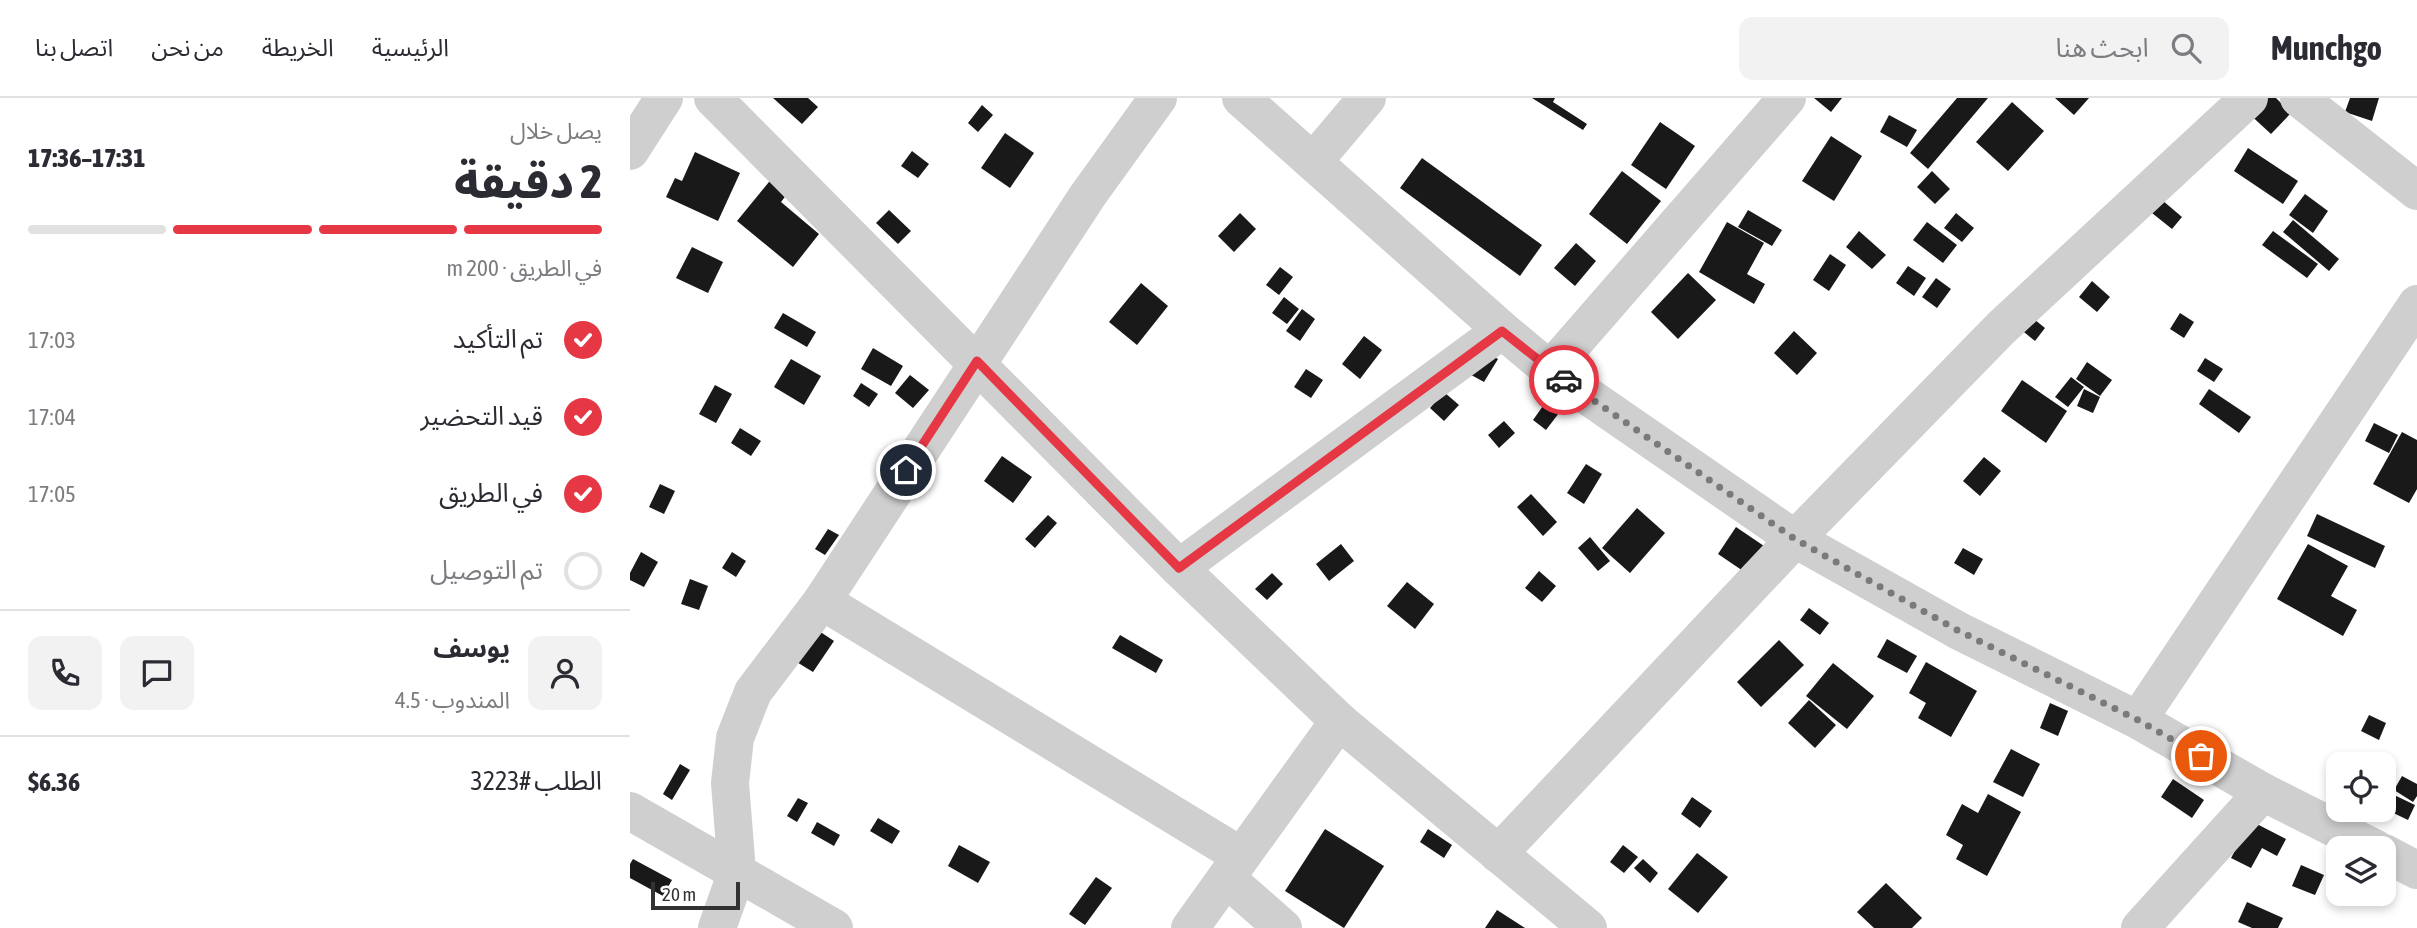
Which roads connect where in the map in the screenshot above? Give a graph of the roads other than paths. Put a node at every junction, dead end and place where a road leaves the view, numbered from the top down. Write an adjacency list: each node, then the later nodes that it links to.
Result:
1 (664, 98): 9 (street)
2 (713, 98): 14 (street)
3 (1158, 98): 14 (street)
4 (1241, 98): 10 (street)
5 (1367, 98): 10 (street)
6 (1787, 98): 15 (street)
7 (2299, 98): 11 (street)
8 (2229, 104): 16 (street)
9 (630, 151)
10 (1312, 162): 13 (street)
11 (2417, 191)
12 (2417, 304): 19 (street)
13 (1502, 331): 15 (street); 17 (street)
14 (977, 361): 17 (street); 18 (street)
15 (1550, 370): 16 (street)
16 (1795, 539): 19 (street); 23 (street)
17 (1179, 568): 20 (street)
18 (822, 601): 25 (street); 26 (street)
19 (2138, 720): 21 (street)
20 (1339, 721): 23 (street); 25 (street)
21 (2263, 792): 24 (street); 32 (street)
22 (630, 811): 26 (street)
23 (1499, 855): 31 (street)
24 (2399, 855)
25 (1234, 867): 29 (street); 30 (street)
26 (737, 872): 27 (street); 28 (street)
27 (717, 928)
28 (834, 928)
29 (1190, 928)
30 (1283, 928)
31 (1588, 928)
32 (2140, 928)

